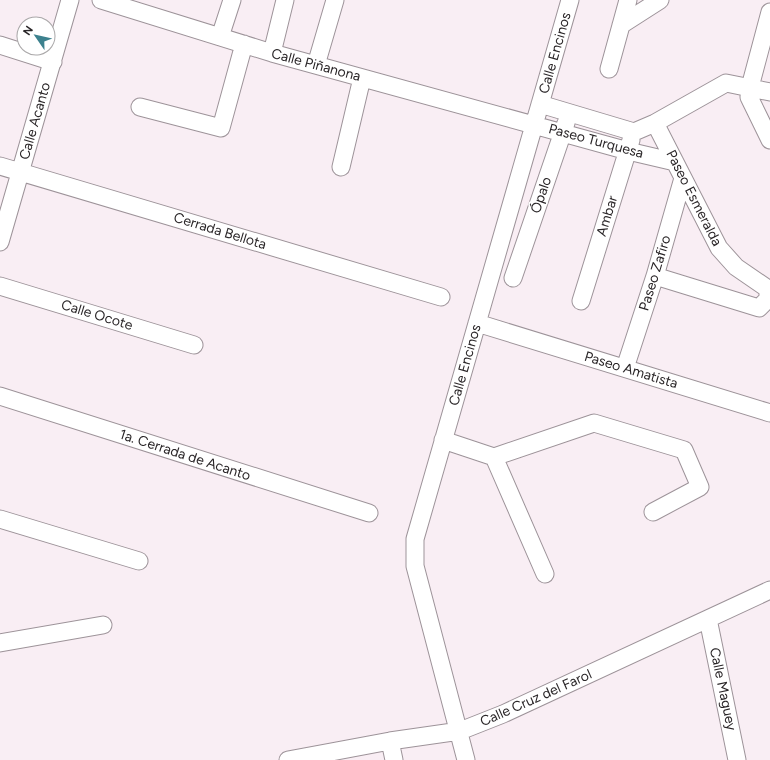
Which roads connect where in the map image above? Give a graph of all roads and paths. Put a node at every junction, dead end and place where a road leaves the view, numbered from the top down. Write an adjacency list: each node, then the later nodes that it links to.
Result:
1 (70, 0): 15 (street, Calle Acanto)
2 (101, 0): 11 (street, Calle Piñanona)
3 (232, 0): 11 (street)
4 (285, 0): 14 (street)
5 (335, 0): 16 (street)
6 (570, 0): 21 (street, Calle Encinos)
7 (628, 0): 10 (street)
8 (660, 0): 10 (street)
9 (770, 12): 19 (street)
10 (621, 25): 17 (street)
11 (220, 37): 12 (street, Calle Piñanona)
12 (244, 44): 14 (street, Calle Piñanona); 22 (street)
13 (0, 45): 15 (street)
14 (272, 53): 16 (street, Calle Piñanona)
15 (53, 62): 33 (street, Calle Acanto)
16 (316, 65): 18 (street, Calle Piñanona)
17 (609, 69)
18 (362, 78): 25 (street, Calle Piñanona); 32 (street)
19 (750, 87): 20 (street); 24 (street); 28 (street)
20 (770, 92)
21 (540, 104): 23 (street); 25 (street, Calle Encinos)
22 (140, 107)
23 (570, 113): 26 (street); 27 (street, Ópalo)
24 (655, 123): 26 (street); 30 (street, Paseo Esmeralda)
25 (537, 126): 27 (street, Paseo Turquesa); 41 (street, Calle Encinos)
26 (634, 132): 29 (street, Ambar)
27 (563, 133): 29 (street, Paseo Turquesa); 37 (street, Ópalo)
28 (770, 140)
29 (628, 151): 30 (street, Paseo Turquesa); 40 (street, Ambar)
30 (675, 162): 34 (street, Paseo Esmeralda)
31 (0, 166): 33 (street, Cerrada Bellota)
32 (341, 168)
33 (20, 172): 35 (street, Calle Acanto); 39 (street, Cerrada Bellota)
34 (683, 178): 36 (street, Paseo Zafiro); 36 (street, Paseo Esmeralda)
35 (0, 242)
36 (655, 276): 43 (street, Paseo Zafiro)
37 (513, 278)
38 (0, 286): 42 (street, Calle Ocote)
39 (441, 297)
40 (581, 301)
41 (484, 325): 43 (street, Paseo Amatista); 46 (street, Calle Encinos)
42 (194, 345)
43 (625, 368): 45 (street, Paseo Amatista)
44 (0, 396): 49 (street, 1a. Cerrada de Acanto)
45 (770, 412)
46 (443, 440): 47 (street); 57 (street, Calle Encinos)
47 (494, 457): 48 (street); 52 (street)
48 (653, 512)
49 (369, 513)
50 (0, 519): 51 (street)
51 (139, 561)
52 (545, 574)
53 (770, 590): 54 (street, Calle Cruz del Farol)
54 (708, 619): 57 (street, Calle Cruz del Farol); 62 (street, Calle Maguey)
55 (103, 625): 56 (street)
56 (0, 643)
57 (460, 731): 58 (street, Calle Cruz del Farol); 61 (street, Calle Encinos)
58 (390, 741): 59 (street, Calle Cruz del Farol); 60 (street)
59 (288, 760)
60 (394, 760)
61 (466, 760)
62 (737, 760)

